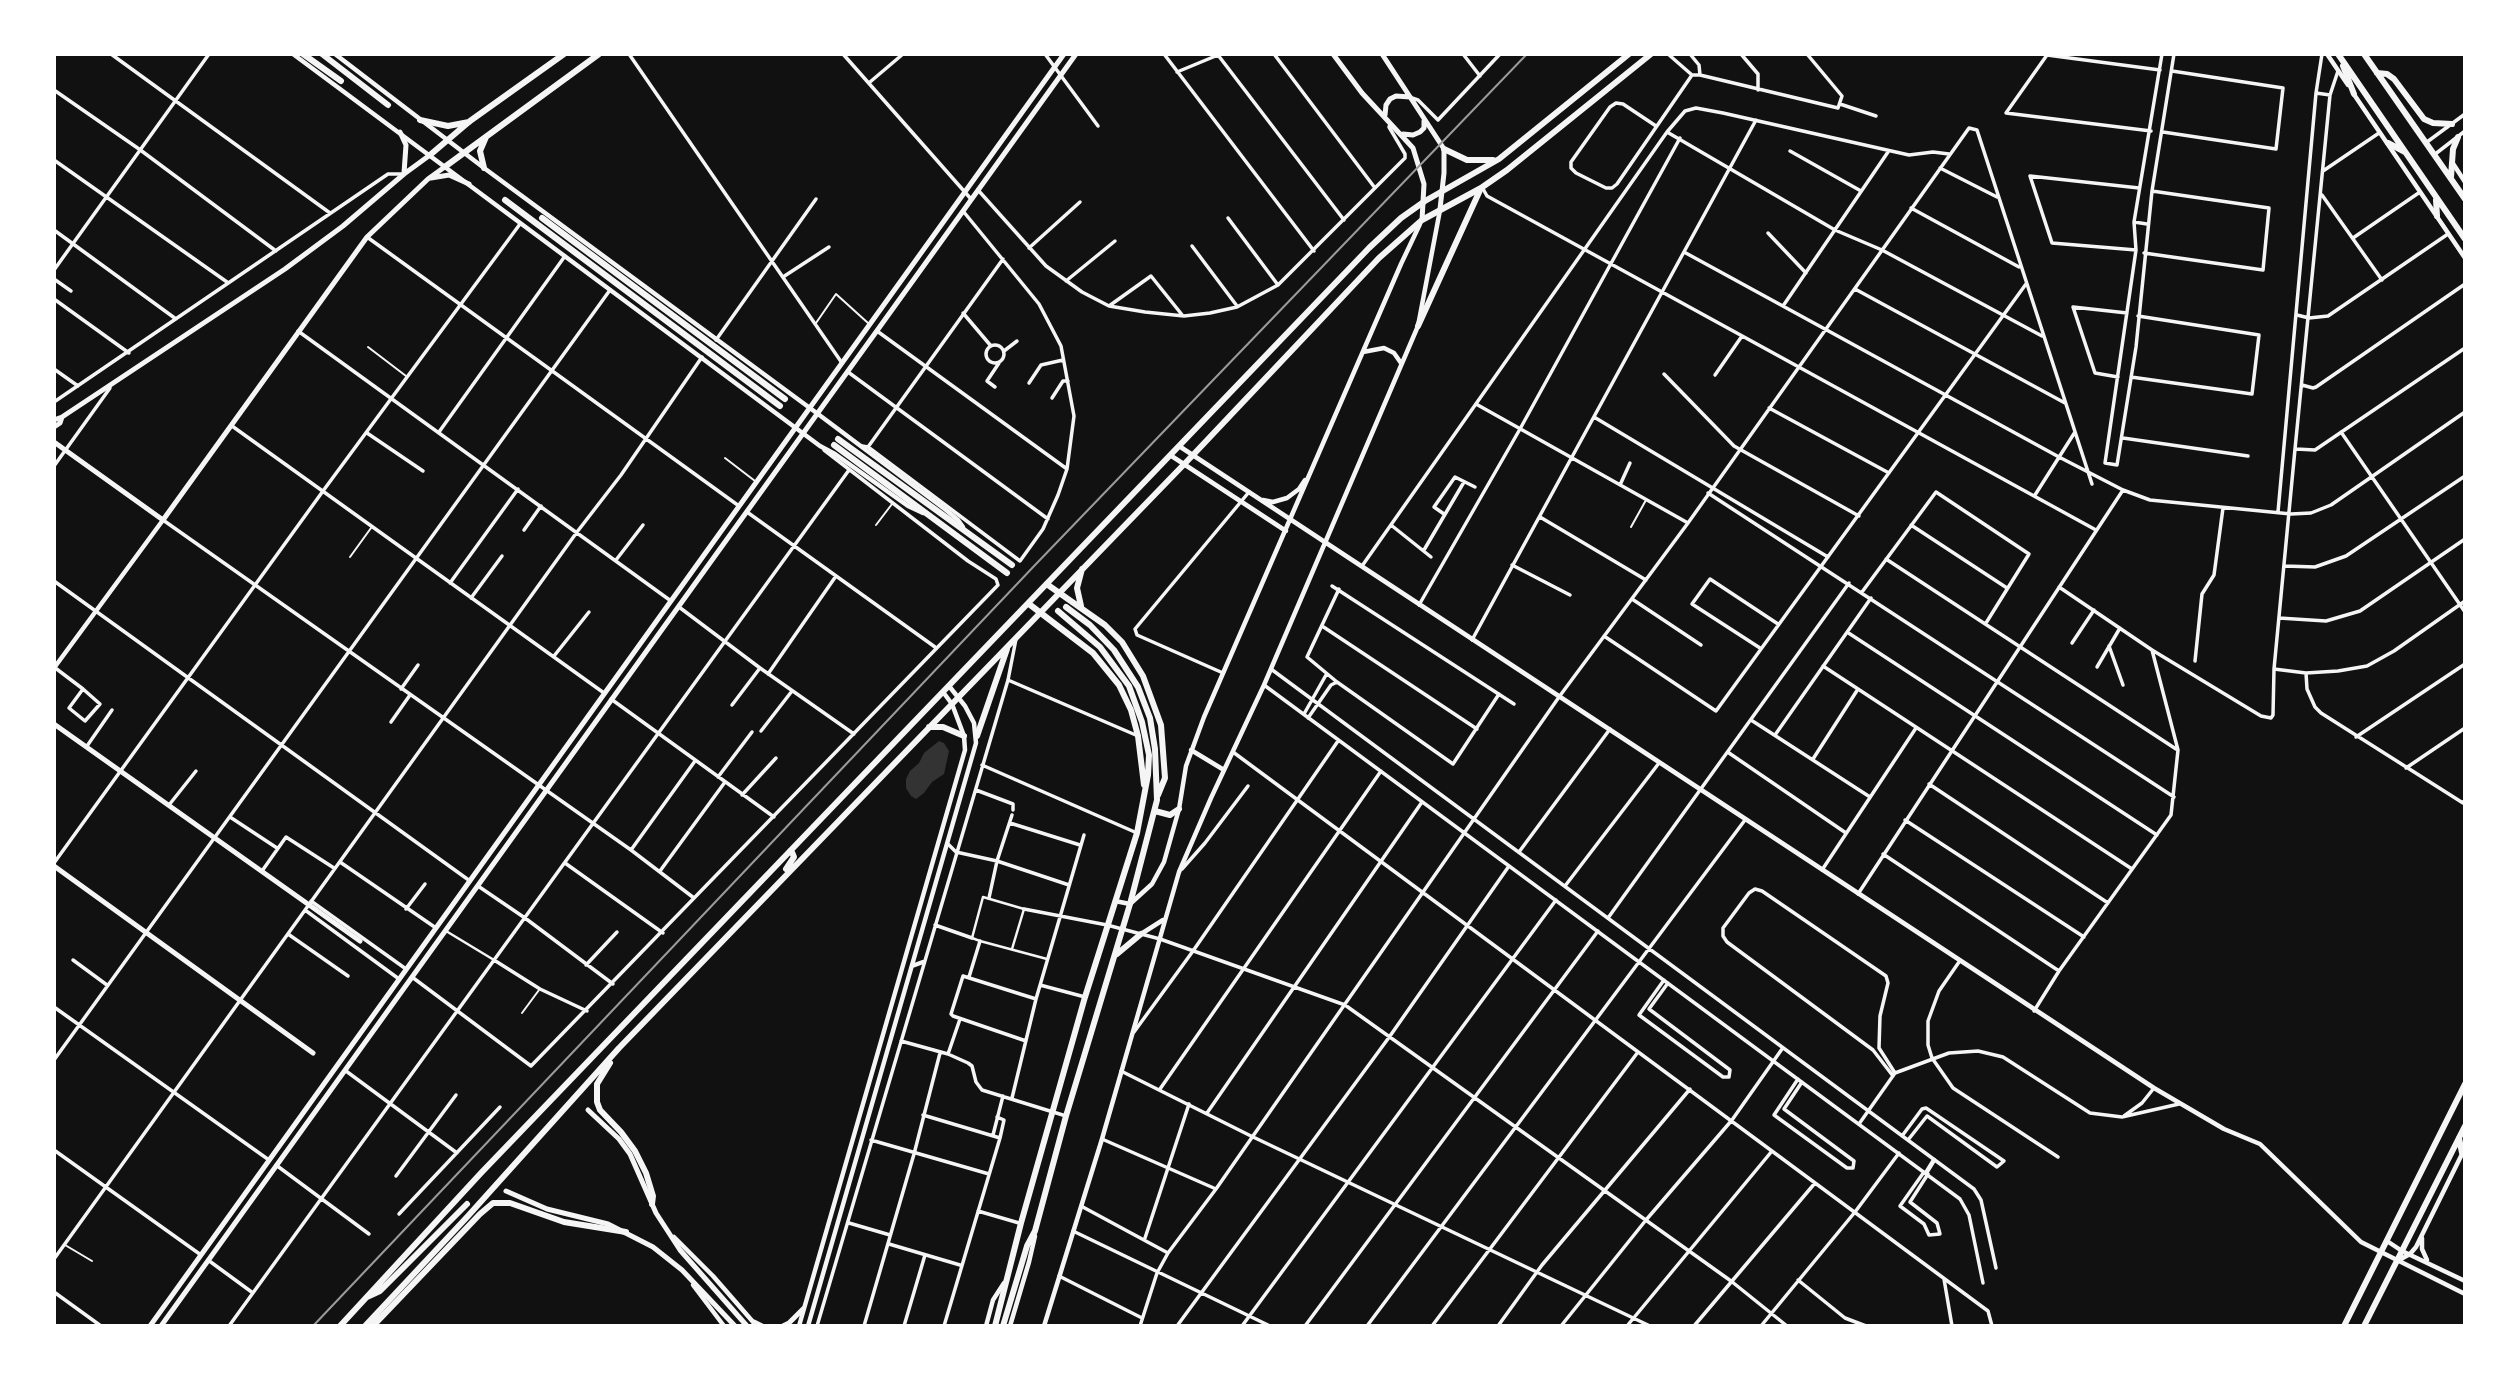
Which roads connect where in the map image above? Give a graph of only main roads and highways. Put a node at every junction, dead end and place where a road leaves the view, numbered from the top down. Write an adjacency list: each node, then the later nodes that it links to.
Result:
1 (303, 54): 15 (main road)
2 (321, 54): 18 (main road)
3 (565, 54): 13 (main road)
4 (599, 54): 25 (main road)
5 (1064, 54): 100 (main road)
6 (1076, 54): 101 (main road)
7 (1333, 54): 19 (main road)
8 (1382, 54): 17 (main road)
9 (1629, 54): 32 (main road)
10 (1651, 54): 39 (main road)
11 (2338, 54): 16 (main road); 30 (main road)
12 (2364, 54): 14 (main road)
13 (553, 57): 21 (main road)
14 (2377, 72): 23 (main road); 37 (main road)
15 (341, 81)
16 (2354, 94)
17 (1410, 97): 19 (main road); 22 (main road)
18 (388, 105)
19 (1385, 115): 26 (main road)
20 (420, 120): 21 (main road)
21 (470, 121): 31 (main road)
22 (1424, 121): 26 (main road); 29 (main road)
23 (2452, 124)
24 (400, 132): 35 (main road)
25 (489, 133): 33 (main road); 34 (main road)
26 (1403, 134): 44 (main road)
27 (2458, 137): 37 (main road)
28 (2388, 143): 30 (main road)
29 (1444, 149): 32 (main road); 40 (main road)
30 (2408, 154): 41 (main road)
31 (430, 155): 35 (main road)
32 (1499, 159): 40 (main road)
33 (446, 166): 36 (main road)
34 (484, 168)
35 (404, 174): 51 (main road)
36 (428, 179): 38 (main road); 54 (main road)
37 (2451, 179): 42 (main road)
38 (469, 184)
39 (1482, 188): 45 (main road); 50 (main road)
40 (1442, 191): 44 (main road); 45 (main road)
41 (2436, 198): 46 (main road); 49 (main road)
42 (2465, 198)
43 (505, 200): 47 (main road)
44 (1425, 201): 48 (main road); 58 (main road)
45 (1440, 209): 48 (main road)
46 (2437, 216)
47 (542, 218)
48 (1422, 220): 56 (main road)
49 (2465, 239)
50 (1418, 326)
51 (62, 417): 52 (main road); 53 (main road)
52 (54, 420)
53 (54, 428)
54 (54, 442)
55 (1012, 565): 57 (main road)
56 (1084, 565): 59 (main road); 62 (main road)
57 (1007, 573)
58 (1048, 584): 59 (main road); 60 (main road)
59 (1059, 593): 62 (main road); 64 (main road)
60 (1030, 604): 64 (main road); 74 (main road)
61 (1066, 607): 71 (main road)
62 (1082, 608): 71 (main road)
63 (1058, 611): 70 (main road)
64 (1041, 613): 65 (main road); 70 (main road)
65 (1007, 647): 67 (main road); 69 (main road)
66 (54, 724): 78 (main road)
67 (929, 727): 68 (main road); 76 (main road)
68 (964, 736)
69 (977, 736)
70 (1146, 797): 96 (main road)
71 (1157, 800): 73 (main road)
72 (1179, 809): 73 (main road)
73 (1155, 811): 79 (main road)
74 (791, 850): 76 (main road); 98 (main road)
75 (54, 864): 81 (main road)
76 (766, 895): 80 (main road)
77 (1141, 934): 79 (main road)
78 (360, 941)
79 (1115, 955): 96 (main road)
80 (619, 1048): 89 (main road); 91 (main road)
81 (313, 1053)
82 (2465, 1084): 110 (main road)
83 (588, 1110): 89 (main road)
84 (2465, 1126): 85 (main road)
85 (2459, 1137): 86 (main road); 111 (main road)
86 (2463, 1151)
87 (506, 1191): 93 (main road)
88 (467, 1203): 98 (main road)
89 (652, 1204): 106 (main road)
90 (480, 1214): 91 (main road); 93 (main road); 94 (main road)
91 (468, 1216): 92 (main road)
92 (461, 1224): 94 (main road); 95 (main road)
93 (626, 1232): 105 (main road)
94 (460, 1235): 97 (main road)
95 (399, 1290): 97 (main road); 103 (main road)
96 (1010, 1290): 108 (main road); 109 (main road)
97 (400, 1298): 104 (main road)
98 (362, 1299): 102 (main road)
99 (803, 1309): 107 (main road)
100 (150, 1326)
101 (161, 1326)
102 (340, 1326)
103 (365, 1326)
104 (373, 1326)
105 (735, 1326)
106 (747, 1326)
107 (783, 1326)
108 (995, 1326)
109 (1003, 1326)
110 (2344, 1326)
111 (2364, 1326)

